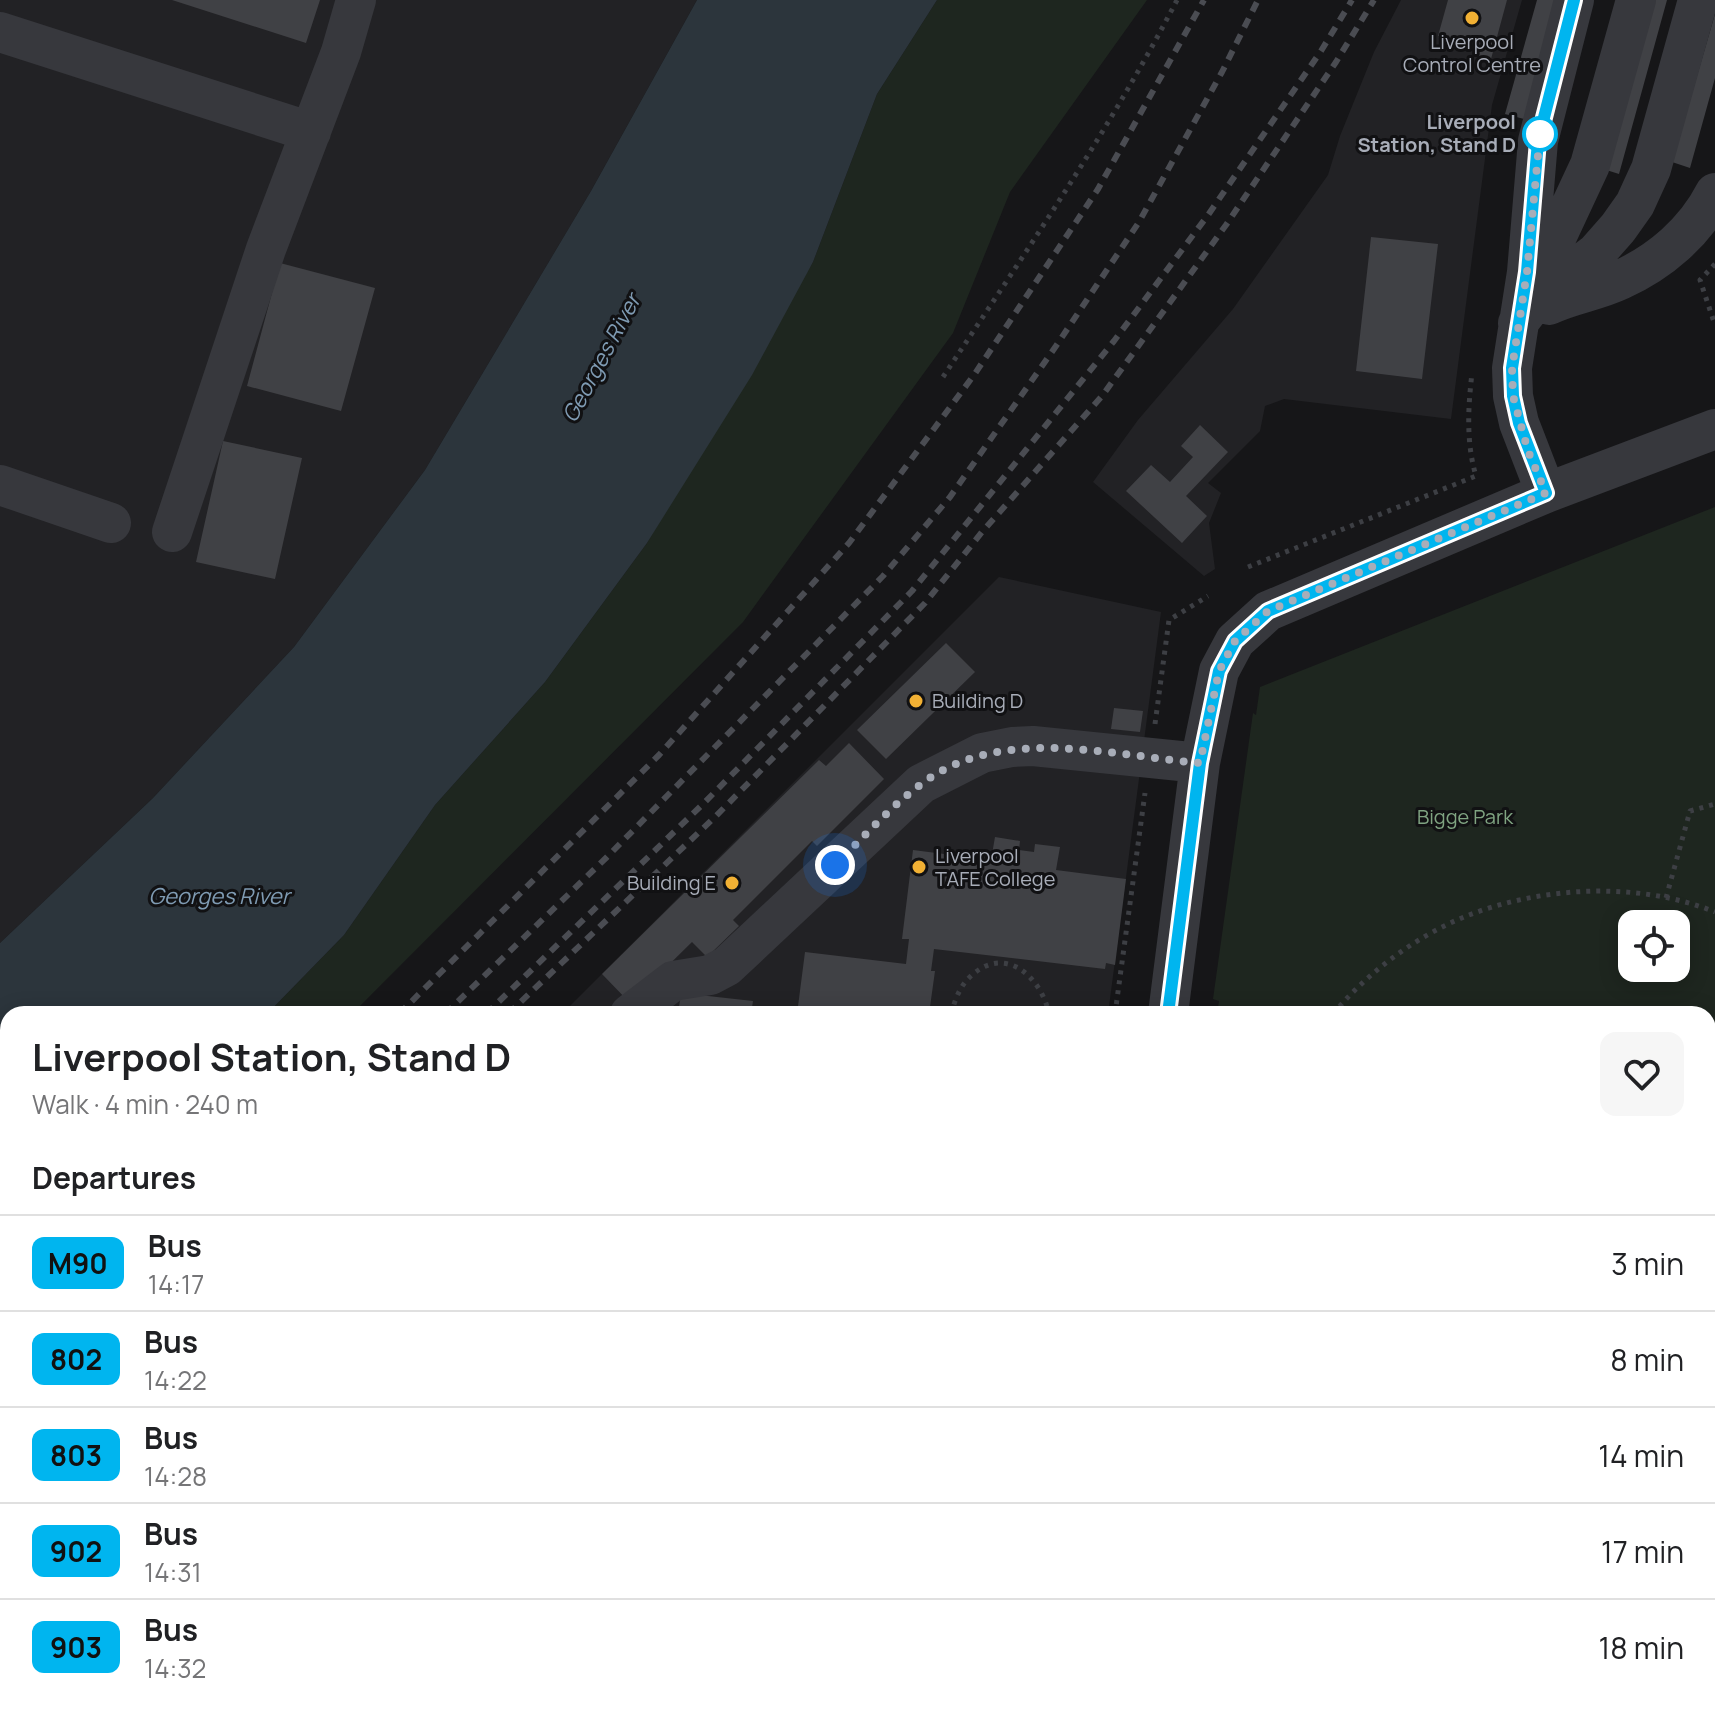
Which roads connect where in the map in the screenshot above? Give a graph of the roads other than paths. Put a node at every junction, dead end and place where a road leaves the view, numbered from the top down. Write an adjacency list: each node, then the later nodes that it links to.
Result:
1 (356, 0): 6 (street)
2 (1574, 0): 8 (street)
3 (1636, 0): 8 (street)
4 (1698, 0): 8 (street)
5 (0, 32): 6 (street)
6 (311, 132): 13 (street)
7 (1715, 193): 8 (street)
8 (1518, 323): 11 (street)
9 (1715, 429): 11 (street)
10 (0, 485): 12 (street)
11 (1546, 493): 14 (street)
12 (111, 523)
13 (172, 532)
14 (1200, 763): 15 (street); 16 (street)
15 (640, 1006)
16 (1169, 1006)

